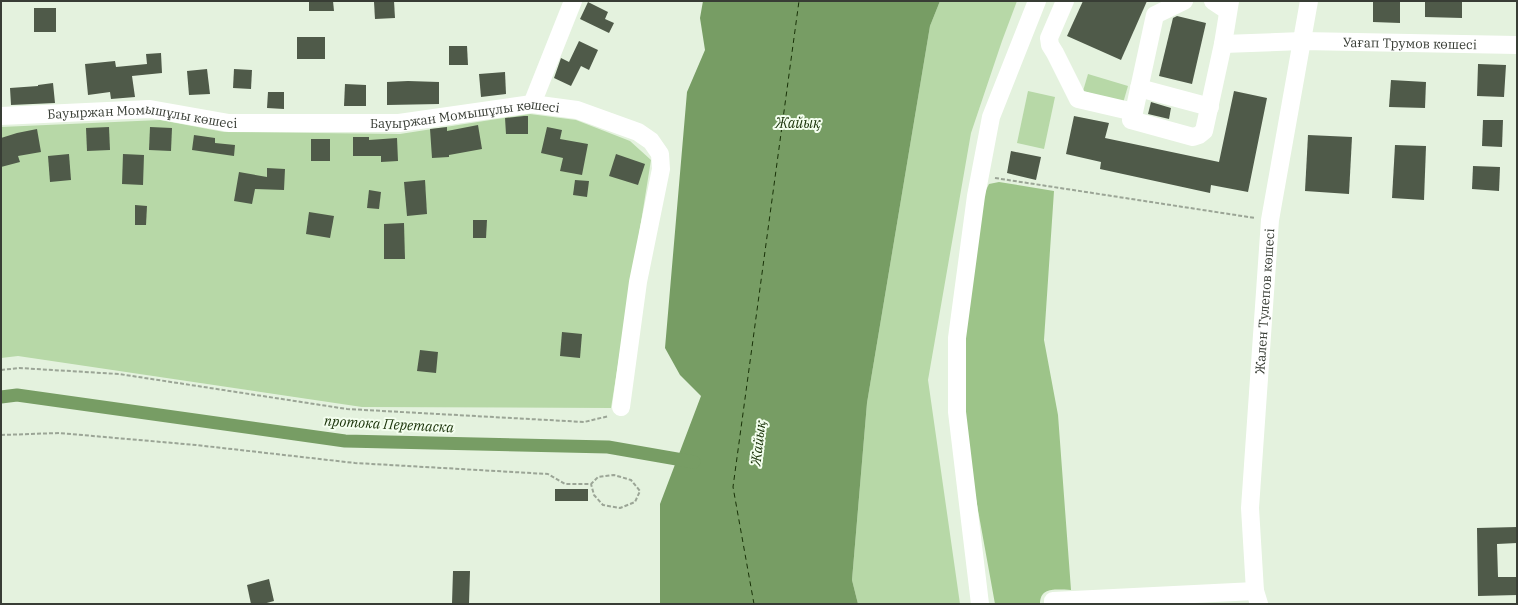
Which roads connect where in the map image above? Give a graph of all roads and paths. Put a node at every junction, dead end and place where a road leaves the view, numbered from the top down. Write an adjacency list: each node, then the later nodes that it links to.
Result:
1 (573, 1): 12 (street)
2 (1037, 1): 16 (street)
3 (1065, 1): 14 (street)
4 (1184, 1): 11 (street)
5 (1213, 1): 7 (street)
6 (1309, 1): 8 (street, Жален Тулепов көшесі)
7 (1229, 6): 9 (street)
8 (1302, 41): 9 (street, Уағап Трумов көшесі); 10 (street, Уағап Трумов көшесі); 17 (street, Жален Тулепов көшесі)
9 (1223, 44): 13 (street)
10 (1517, 45)
11 (1139, 88): 13 (street); 14 (street)
12 (532, 104): 15 (street, Бауыржан Момышұлы көшесі); 19 (street, Бауыржан Момышұлы көшесі)
13 (1210, 107): 14 (street)
14 (1134, 112)
15 (1, 116)
16 (980, 175): 17 (path); 23 (street)
17 (1270, 220): 22 (street, Жален Тулепов көшесі)
18 (1, 370): 19 (path)
19 (621, 407)
20 (1, 435): 21 (path)
21 (591, 484): 21 (path)
22 (1257, 597): 24 (street)
23 (980, 604)
24 (1053, 604)

